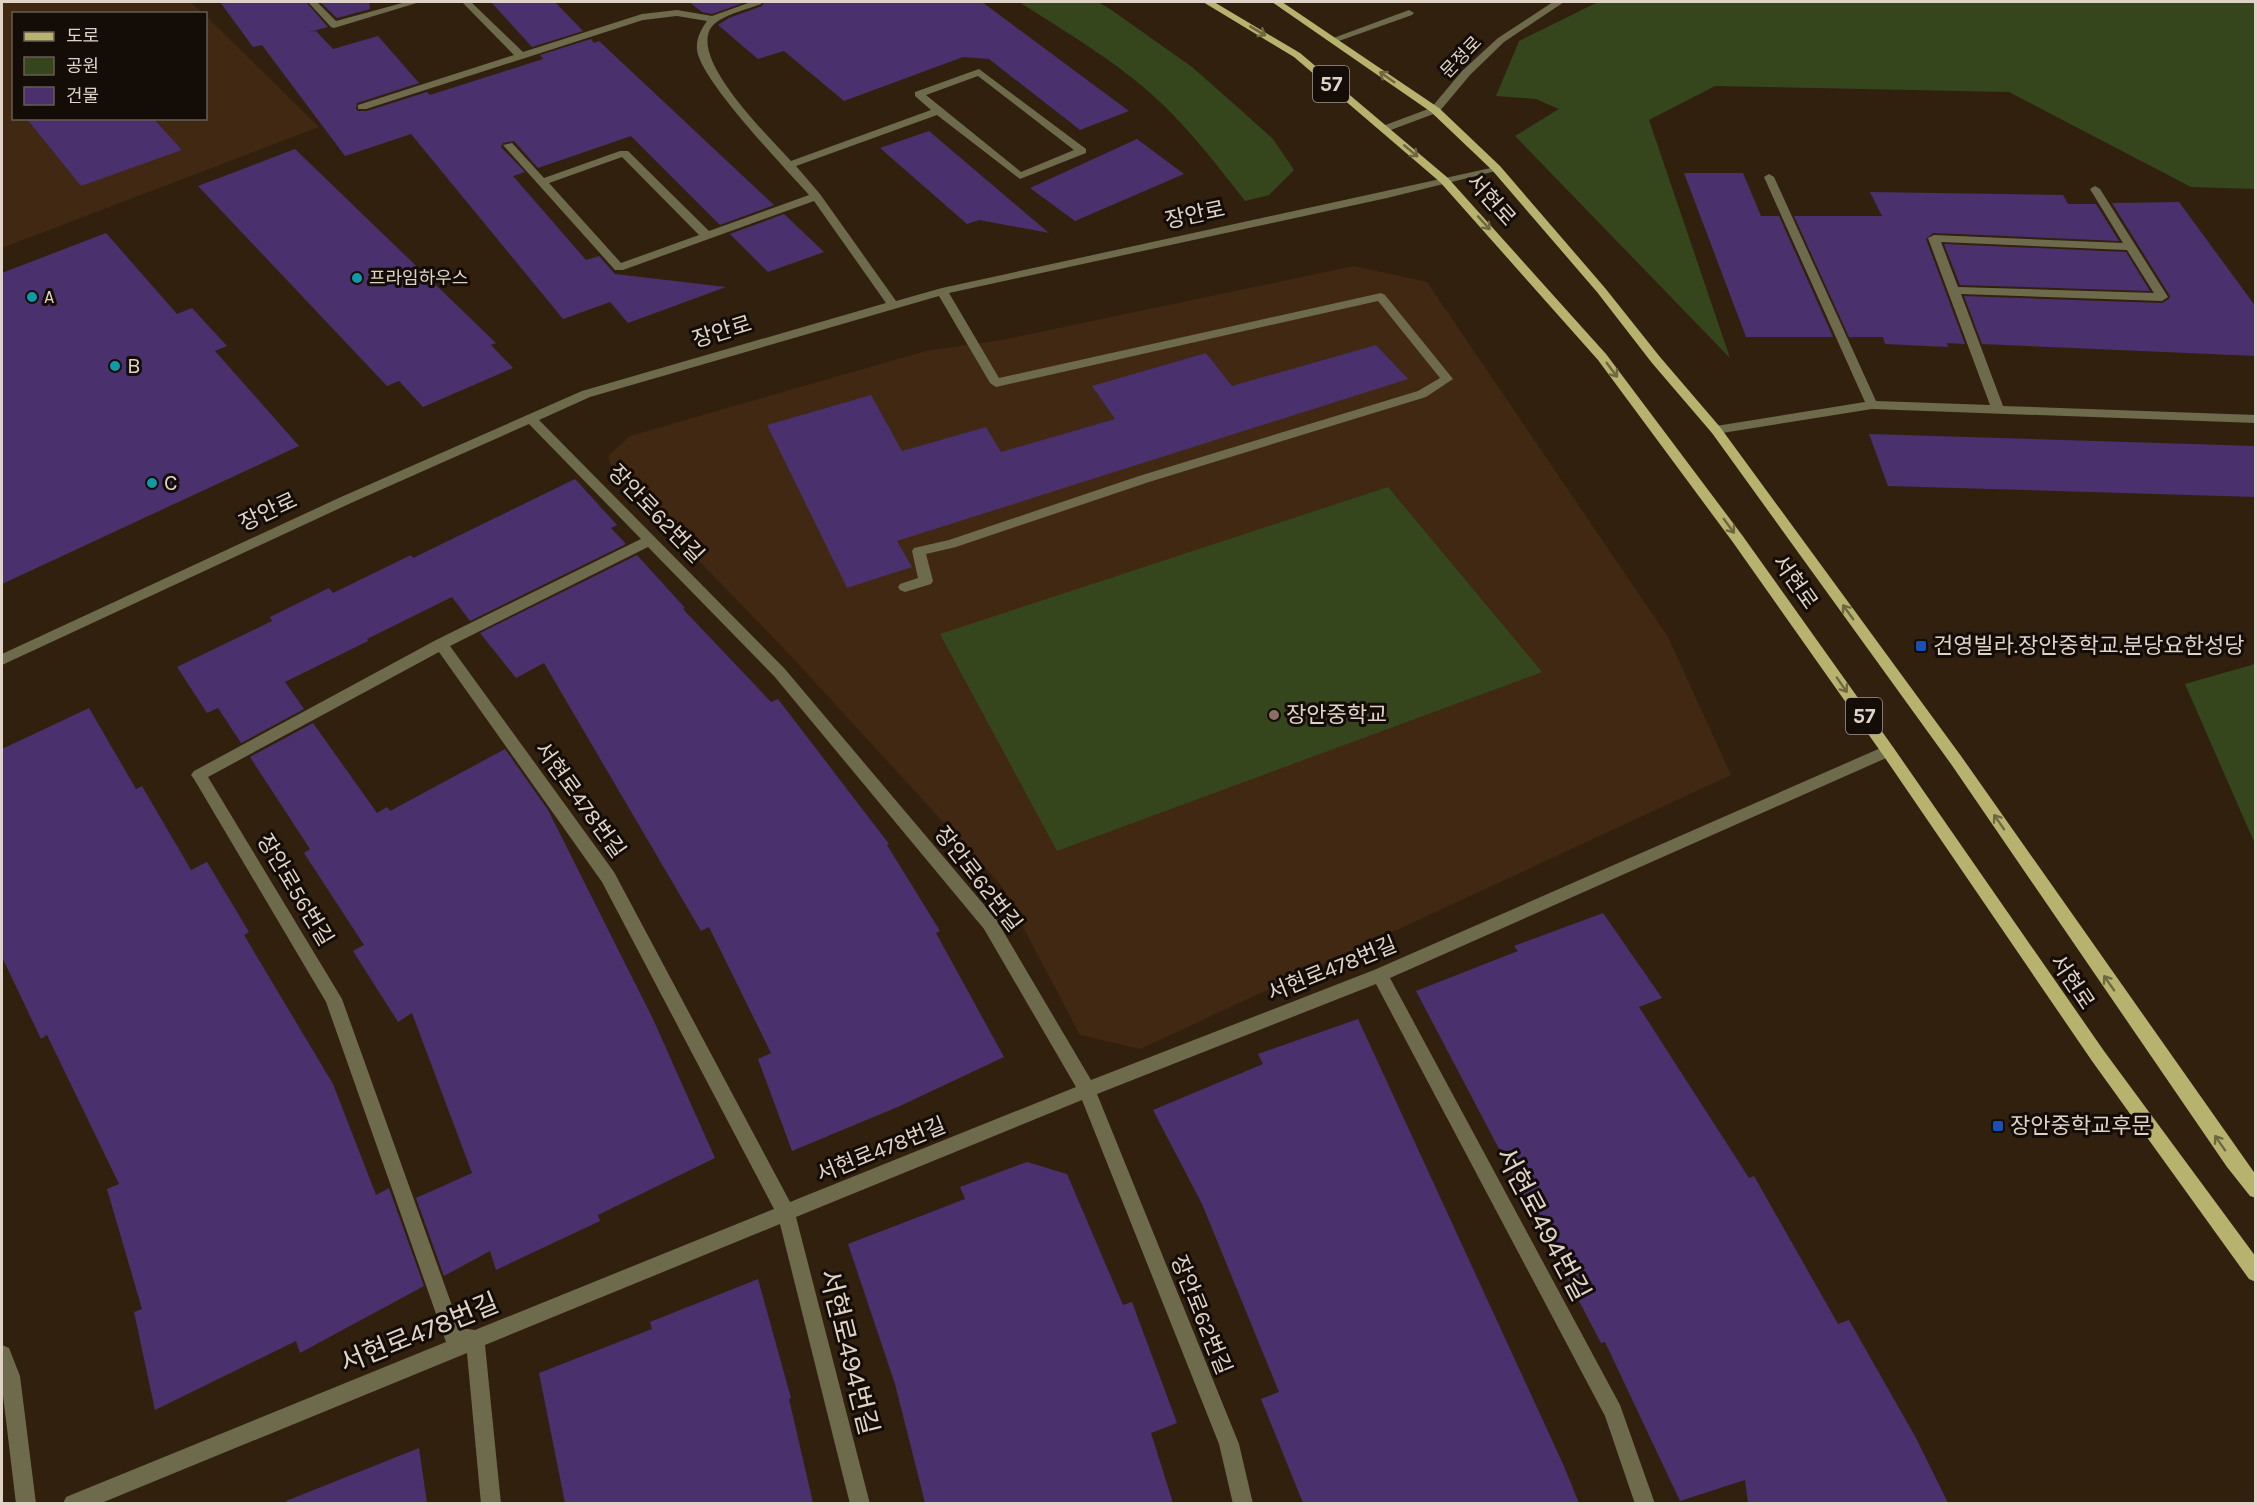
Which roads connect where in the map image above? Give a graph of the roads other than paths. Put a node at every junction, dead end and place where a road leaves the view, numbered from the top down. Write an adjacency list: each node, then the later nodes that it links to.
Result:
1 (312, 2): 2 (street)
2 (415, 2)
3 (466, 2): 11 (street)
4 (758, 2): 9 (street)
5 (1208, 2): 15 (main road, 서현로 / 57, one-way to 15)
6 (1276, 2): 10 (main road, 서현로 / 57)
7 (1559, 2): 13 (street, 문정로)
8 (1409, 13): 10 (street)
9 (713, 19): 11 (street); 17 (street)
10 (1333, 40): 13 (main road, 서현로 / 57, one-way to 10)
11 (521, 56): 12 (street)
12 (362, 107)
13 (1435, 110): 15 (street, 문정로); 18 (main road, 서현로 / 57)
14 (938, 111): 14 (street); 17 (street)
15 (1384, 129): 20 (main road, 서현로 / 57, one-way to 20)
16 (508, 145): 21 (street)
17 (789, 165): 23 (street)
18 (1496, 168): 20 (street, 장안로); 33 (main road, 서현로 / 57)
19 (1769, 177): 29 (street)
20 (1444, 180): 27 (street, 장안로); 38 (main road, 서현로 / 57, one-way to 38)
21 (542, 183): 24 (street); 24 (street)
22 (2095, 189): 25 (street)
23 (816, 196): 24 (street); 28 (street)
24 (707, 236)
25 (2131, 247): 26 (street); 26 (street)
26 (1953, 290): 30 (street)
27 (942, 291): 28 (street, 장안로); 35 (street)
28 (893, 305): 31 (street, 장안로)
29 (1872, 405): 30 (street); 33 (street)
30 (1998, 410): 32 (street)
31 (531, 419): 34 (street, 장안로62번길); 37 (street, 장안로)
32 (2256, 419)
33 (1716, 430): 41 (main road, 서현로 / 57, one-way to 33)
34 (650, 540): 36 (street, 장안로56번길); 40 (street, 장안로62번길)
35 (905, 587)
36 (441, 644): 42 (street, 서현로478번길); 44 (street, 장안로56번길)
37 (2, 660)
38 (1888, 751): 39 (street, 서현로478번길); 43 (main road, 서현로 / 57)
39 (1380, 975): 40 (street, 서현로478번길); 51 (street, 서현로494번길)
40 (1087, 1090): 42 (street, 서현로478번길); 50 (street, 장안로62번길)
41 (2256, 1190)
42 (786, 1213): 44 (street, 서현로478번길); 49 (street, 서현로494번길)
43 (2256, 1273)
44 (475, 1340): 47 (street, 서현로478번길); 48 (street)
45 (2, 1355): 46 (street)
46 (26, 1503)
47 (72, 1503)
48 (491, 1503)
49 (860, 1503)
50 (1243, 1503)
51 (1645, 1503)

